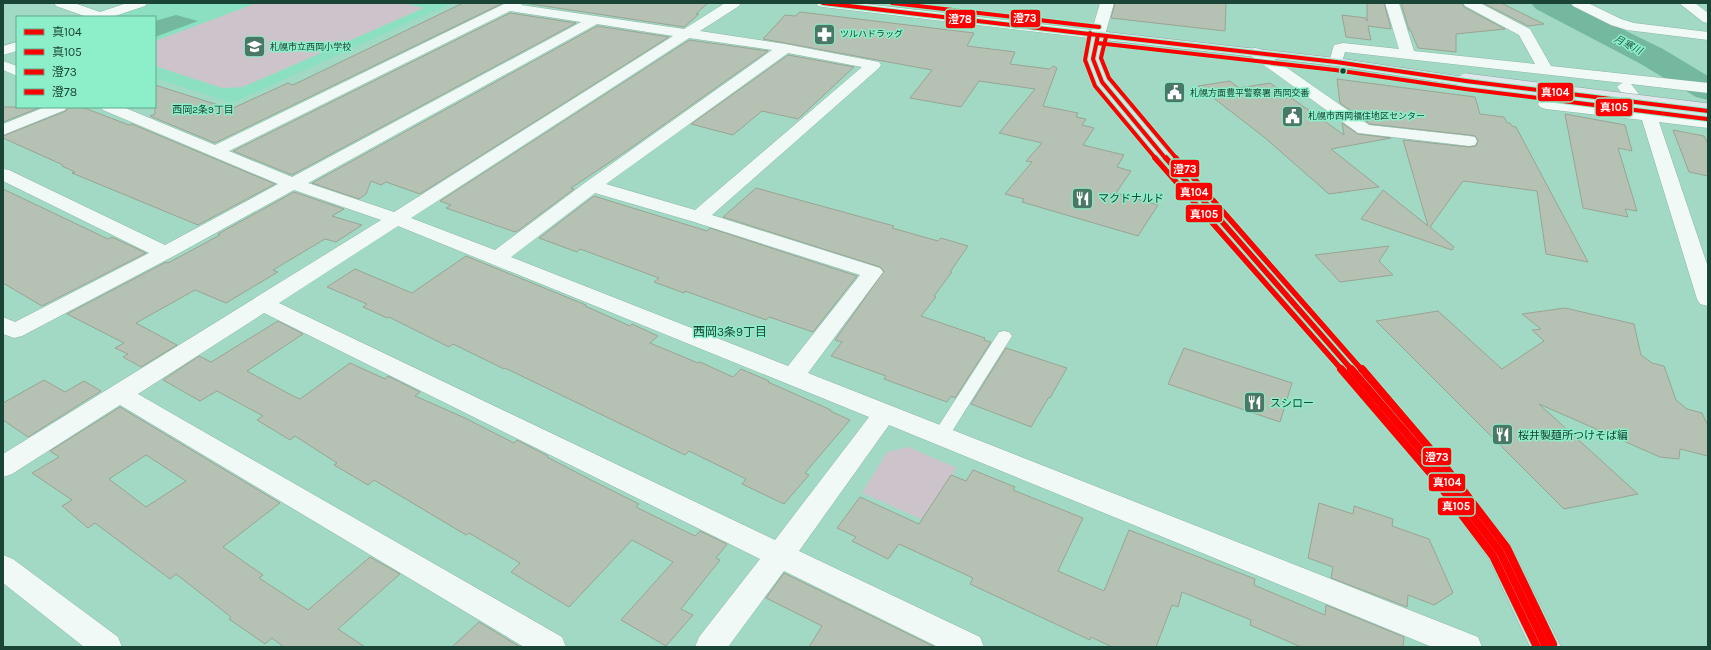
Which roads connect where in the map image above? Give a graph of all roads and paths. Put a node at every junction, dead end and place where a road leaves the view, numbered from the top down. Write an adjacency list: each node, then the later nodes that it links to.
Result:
1 (61, 3): 11 (street)
2 (140, 3): 12 (street)
3 (734, 3): 15 (street)
4 (823, 3): 16 (street)
5 (1107, 3): 16 (street)
6 (1392, 3): 24 (street)
7 (1470, 3): 27 (street)
8 (1578, 3): 17 (street)
9 (1686, 3): 13 (street)
10 (513, 5): 14 (street); 39 (street)
11 (96, 16)
12 (102, 16)
13 (1708, 18)
14 (594, 20): 15 (street); 41 (street)
15 (687, 34): 21 (street); 44 (street)
16 (1098, 35): 23 (main road); 65 (main road)
17 (1708, 36)
18 (3, 40): 19 (street)
19 (16, 45)
20 (16, 45): 22 (street)
21 (785, 48): 42 (street); 43 (street)
22 (3, 51)
23 (1255, 52): 25 (main road); 38 (street)
24 (1408, 54): 25 (street); 27 (street)
25 (1336, 62): 34 (main road, bridge)
26 (3, 65): 28 (street)
27 (1546, 70): 29 (street)
28 (16, 71)
29 (1618, 78): 30 (street); 35 (street)
30 (1708, 88)
31 (1546, 104): 35 (street)
32 (57, 108): 37 (street)
33 (111, 108): 39 (street)
34 (1708, 111)
35 (1649, 117): 36 (street); 45 (street)
36 (1708, 123)
37 (3, 130)
38 (1469, 141)
39 (216, 151): 41 (street)
40 (3, 174): 47 (street)
41 (293, 184): 44 (street); 47 (street)
42 (592, 186): 43 (street); 48 (street)
43 (698, 217): 53 (street)
44 (397, 219): 48 (street); 50 (street)
45 (1688, 242): 46 (street); 49 (street)
46 (1708, 246)
47 (165, 253): 51 (street)
48 (497, 258): 53 (street)
49 (1708, 299)
50 (263, 304): 54 (street); 58 (street)
51 (3, 324)
52 (1004, 336): 56 (lane)
53 (793, 376): 55 (street)
54 (120, 394): 57 (street); 61 (street)
55 (885, 413): 56 (street); 58 (street)
56 (940, 437): 64 (street)
57 (3, 467)
58 (780, 555): 62 (street); 63 (street)
59 (3, 566): 60 (street)
60 (107, 647)
61 (551, 647)
62 (710, 647)
63 (970, 647)
64 (1466, 647)
65 (1546, 647)

